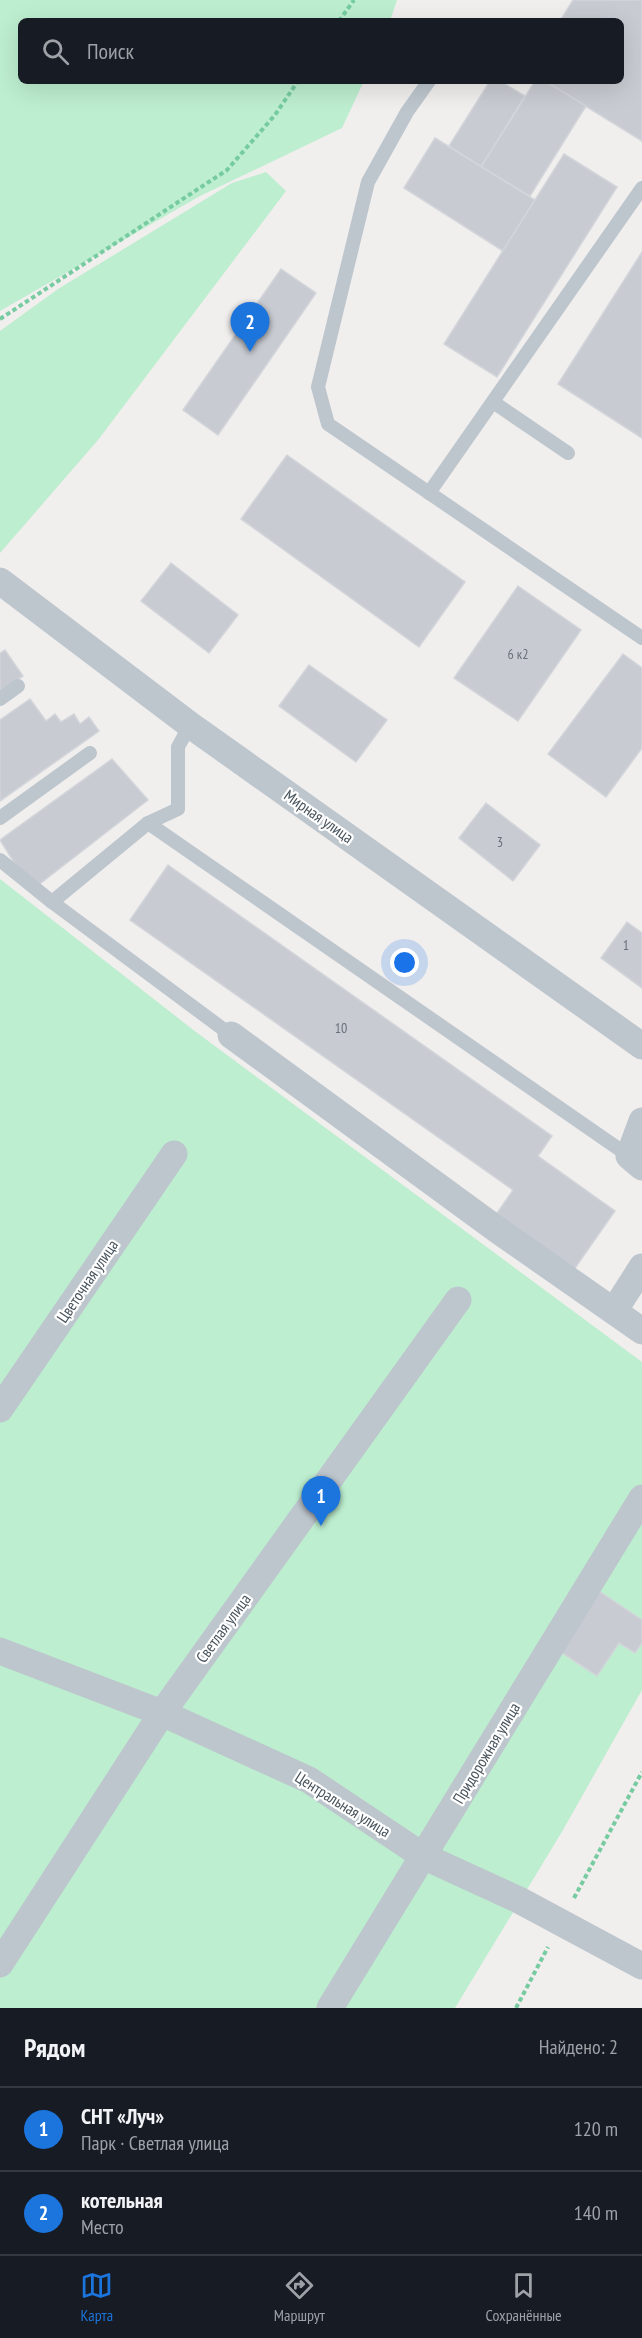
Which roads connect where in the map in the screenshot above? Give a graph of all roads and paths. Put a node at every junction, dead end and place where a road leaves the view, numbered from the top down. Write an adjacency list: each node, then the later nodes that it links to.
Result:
1 (354, 0): 2 (path)
2 (341, 18)
3 (296, 84): 6 (path)
4 (427, 84): 9 (lane)
5 (642, 188): 7 (lane)
6 (0, 319)
7 (493, 402): 8 (lane); 9 (lane)
8 (568, 453)
9 (429, 493): 11 (lane)
10 (0, 581): 14 (street, Мирная улица)
11 (642, 638)
12 (18, 686): 13 (lane)
13 (0, 699)
14 (190, 724): 17 (lane); 21 (street, Мирная улица)
15 (90, 753): 16 (lane)
16 (0, 818)
17 (148, 823): 19 (lane); 24 (lane)
18 (0, 860): 19 (lane)
19 (52, 902): 20 (lane)
20 (231, 1035): 27 (street)
21 (642, 1046)
22 (642, 1121): 24 (street)
23 (174, 1154): 29 (street, Цветочная улица)
24 (635, 1162)
25 (642, 1267): 27 (street)
26 (458, 1300): 32 (street, Светлая улица)
27 (614, 1311): 28 (street)
28 (642, 1331)
29 (0, 1409)
30 (642, 1498): 34 (street, Придорожная улица)
31 (0, 1651): 32 (street, Центральная улица)
32 (162, 1713): 34 (street, Центральная улица); 36 (street, Светлая улица)
33 (642, 1772): 35 (path)
34 (423, 1856): 35 (street, Центральная улица); 38 (street, Придорожная улица)
35 (561, 1924): 37 (street, Центральная улица); 39 (path)
36 (0, 1964)
37 (642, 1966)
38 (330, 2008)
39 (516, 2008)

